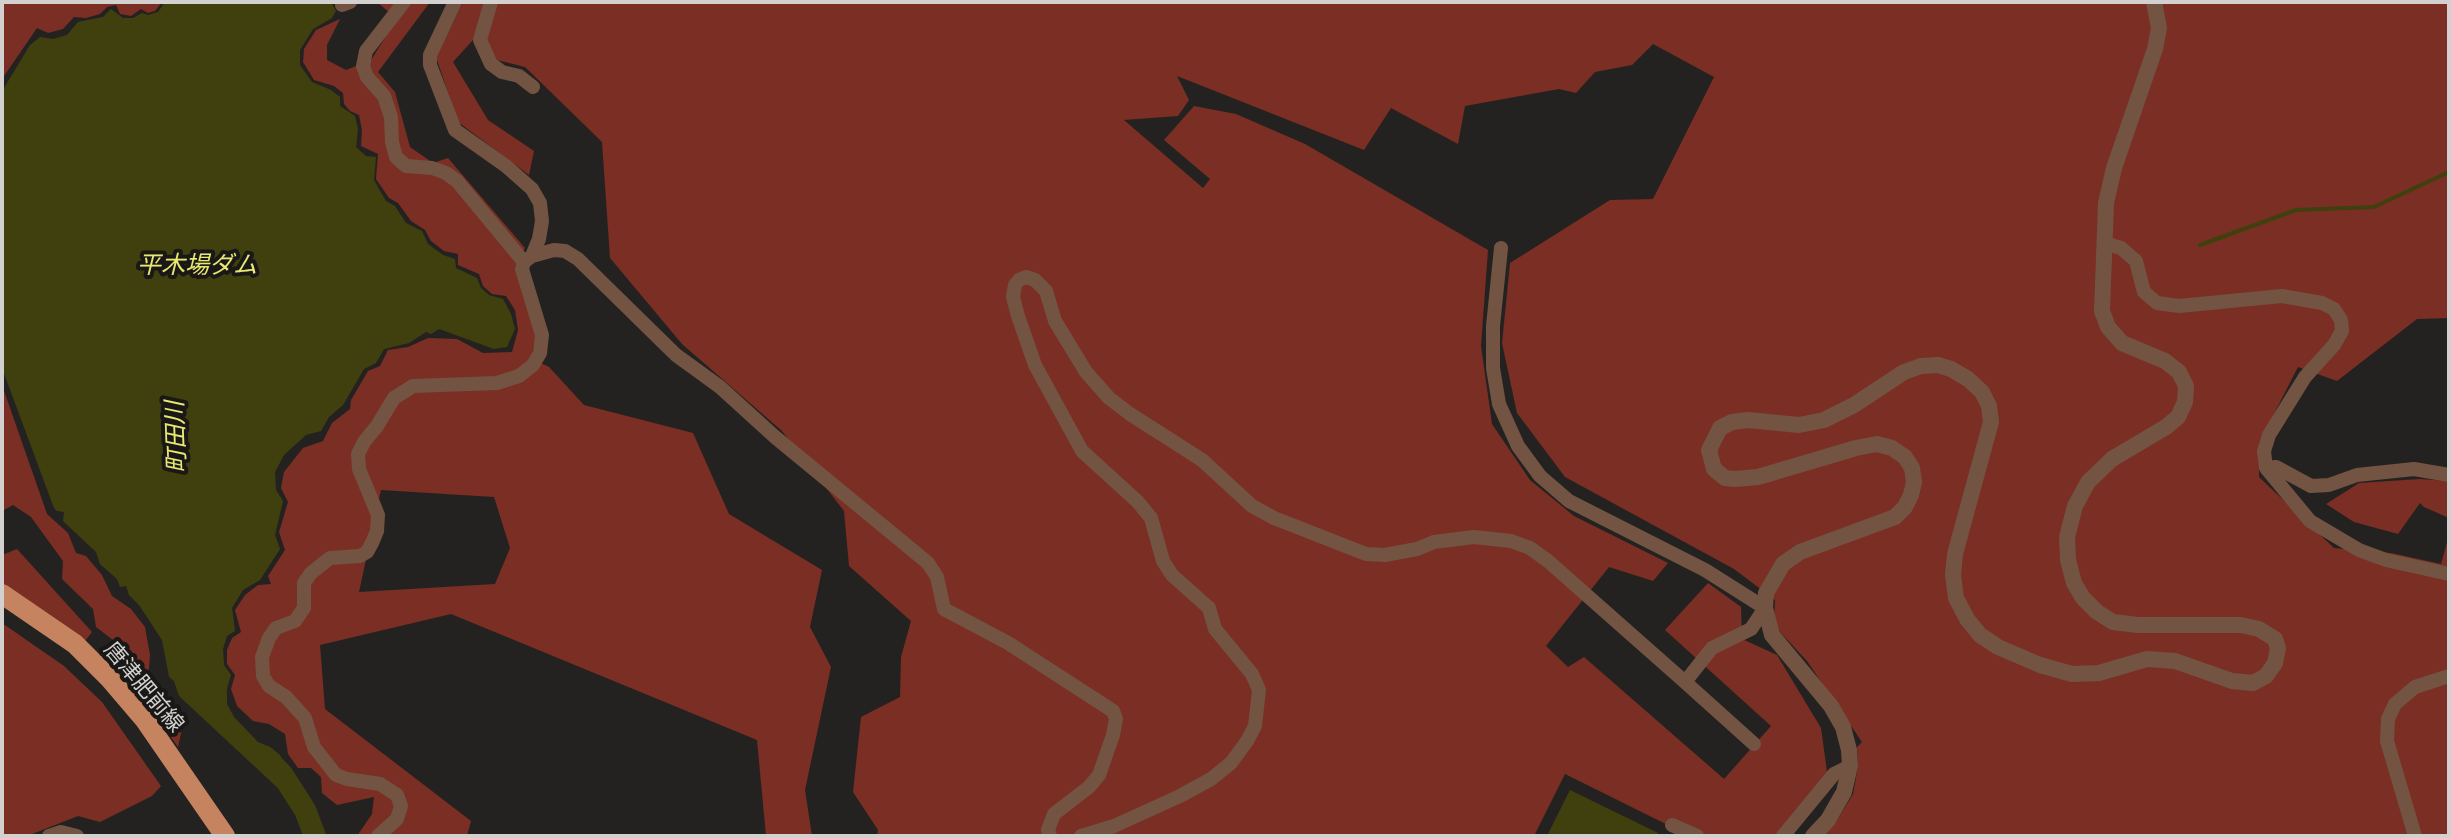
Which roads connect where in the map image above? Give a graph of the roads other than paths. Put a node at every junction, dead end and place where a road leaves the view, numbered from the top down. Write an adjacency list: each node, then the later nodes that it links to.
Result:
1 (404, 2): 8 (street)
2 (455, 2): 8 (street)
3 (491, 2): 5 (street)
4 (2154, 2): 6 (street)
5 (533, 87)
6 (2104, 243): 9 (street); 13 (street)
7 (1501, 248): 13 (street)
8 (528, 259): 22 (street); 23 (street)
9 (2266, 468): 10 (street); 11 (street)
10 (2449, 475)
11 (2449, 574)
12 (2, 594): 21 (main road, 唐津肥前線)
13 (1765, 608): 15 (street); 17 (street)
14 (2449, 676): 28 (street)
15 (1685, 682): 16 (street); 24 (street)
16 (1754, 744)
17 (1850, 766): 26 (street); 27 (street)
18 (1672, 825): 25 (street)
19 (49, 836): 20 (street)
20 (77, 836)
21 (225, 836)
22 (378, 836)
23 (1050, 836)
24 (1081, 836)
25 (1697, 836)
26 (1783, 836)
27 (1813, 836)
28 (2415, 836)

